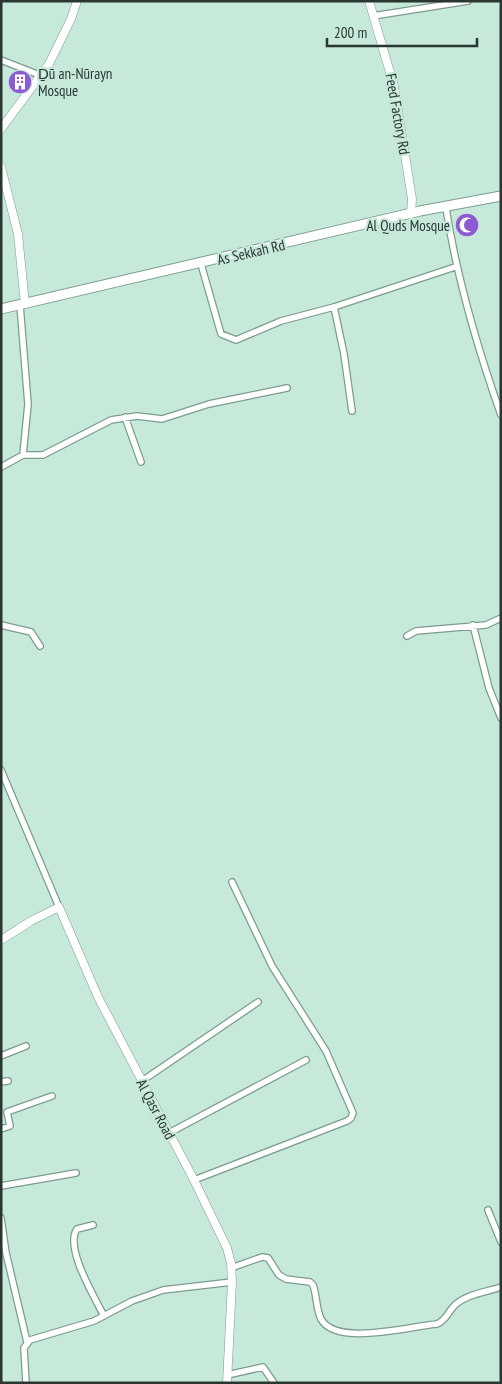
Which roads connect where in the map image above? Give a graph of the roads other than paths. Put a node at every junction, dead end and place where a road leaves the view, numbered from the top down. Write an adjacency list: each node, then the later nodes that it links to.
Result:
1 (77, 1): 8 (street)
2 (369, 1): 6 (street, Feed Factory Rd)
3 (420, 1): 5 (street)
4 (468, 1): 5 (street)
5 (418, 8): 6 (street)
6 (373, 16): 14 (street, Feed Factory Rd)
7 (1, 60): 8 (street)
8 (42, 76): 9 (street)
9 (1, 129)
10 (1, 167): 11 (street)
11 (2, 180): 17 (street)
12 (501, 196): 13 (main road, As Sekkah Rd)
13 (446, 208): 14 (main road, As Sekkah Rd); 16 (street)
14 (415, 213): 15 (main road, As Sekkah Rd)
15 (201, 264): 17 (main road, As Sekkah Rd); 18 (street)
16 (455, 267): 18 (street); 22 (street)
17 (23, 304): 19 (main road, As Sekkah Rd); 24 (street)
18 (334, 307): 21 (street)
19 (1, 309)
20 (287, 388): 23 (street)
21 (352, 411)
22 (501, 415)
23 (125, 417): 24 (street); 25 (street)
24 (23, 455): 26 (street)
25 (141, 462)
26 (1, 467)
27 (501, 618): 29 (street)
28 (1, 625): 31 (street)
29 (473, 625): 30 (street); 32 (street)
30 (407, 636)
31 (40, 646)
32 (501, 718)
33 (1, 770): 35 (street)
34 (232, 882): 46 (street)
35 (59, 907): 36 (street); 41 (street, Al Qasr Road)
36 (1, 940)
37 (258, 1002): 41 (street)
38 (26, 1046): 39 (street)
39 (1, 1056)
40 (306, 1060): 44 (street)
41 (142, 1081): 44 (street, Al Qasr Road)
42 (52, 1096): 43 (street)
43 (1, 1129)
44 (169, 1133): 46 (street, Al Qasr Road)
45 (76, 1173): 47 (street)
46 (194, 1180): 52 (street, Al Qasr Road)
47 (1, 1186)
48 (488, 1210): 51 (street)
49 (1, 1218): 56 (street)
50 (93, 1225): 55 (street)
51 (501, 1242)
52 (231, 1268): 53 (street, Al Qasr Road); 54 (street)
53 (232, 1282): 55 (street); 57 (street, Al Qasr Road)
54 (501, 1286)
55 (104, 1316): 56 (street)
56 (27, 1342): 58 (street)
57 (227, 1379): 59 (street)
58 (26, 1383)
59 (274, 1383)

